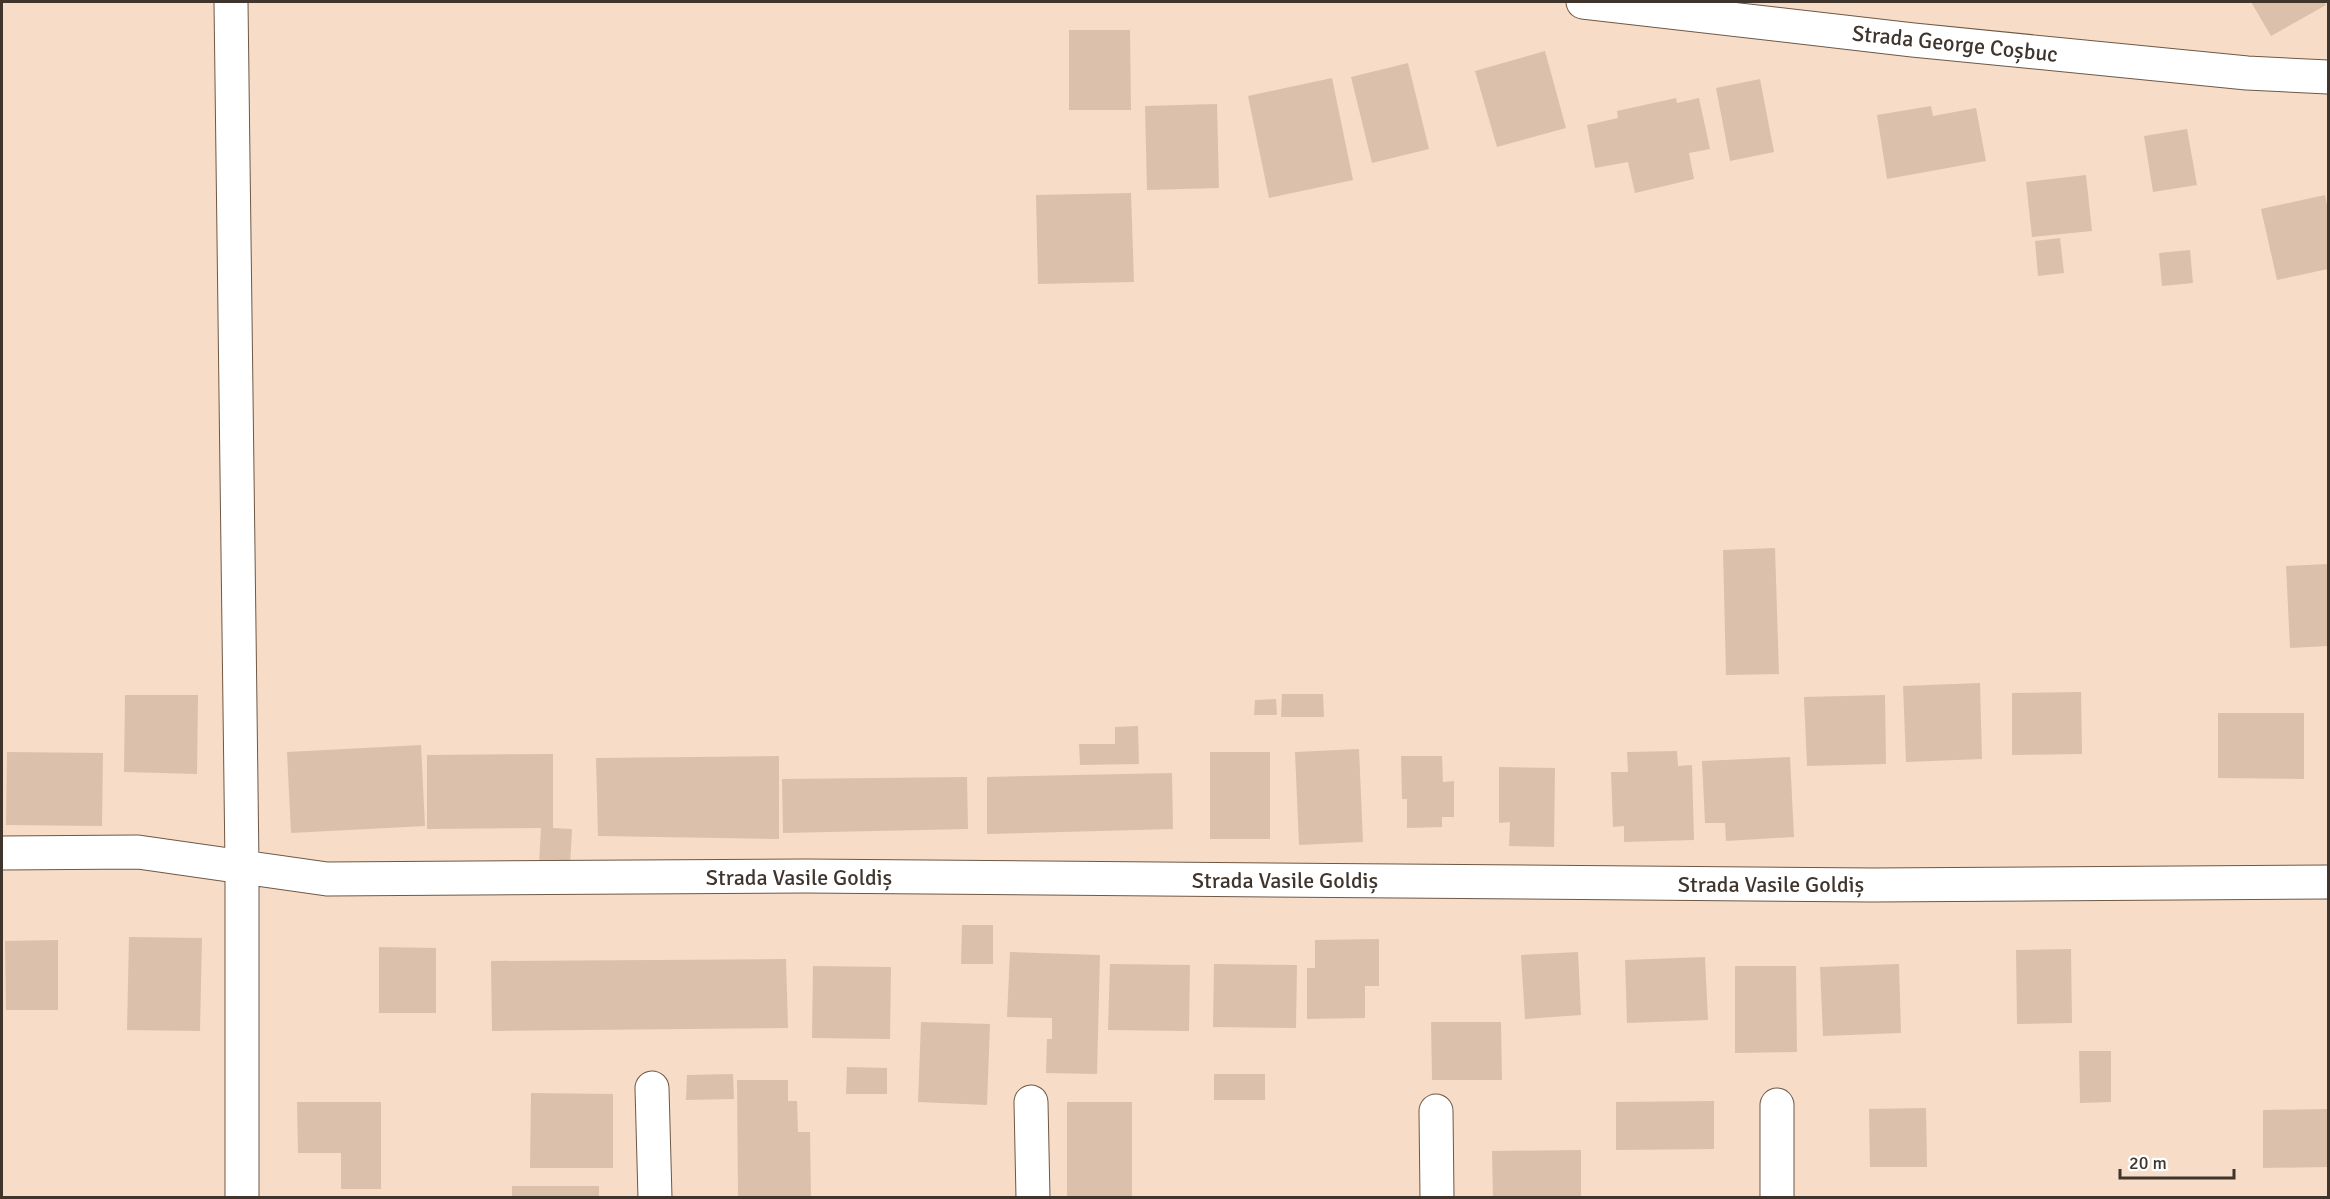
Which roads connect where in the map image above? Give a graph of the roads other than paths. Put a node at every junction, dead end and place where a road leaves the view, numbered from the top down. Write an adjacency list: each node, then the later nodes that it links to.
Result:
1 (231, 2): 5 (street)
2 (1583, 2): 3 (street, Strada George Coșbuc)
3 (2328, 77)
4 (2, 853): 5 (street, Strada Vasile Goldiș)
5 (242, 865): 6 (street, Strada Vasile Goldiș); 11 (street)
6 (2328, 882)
7 (652, 1088): 12 (street)
8 (1031, 1102): 13 (street)
9 (1777, 1105): 15 (street)
10 (1436, 1111): 14 (street)
11 (242, 1197)
12 (655, 1197)
13 (1033, 1197)
14 (1437, 1197)
15 (1777, 1197)

